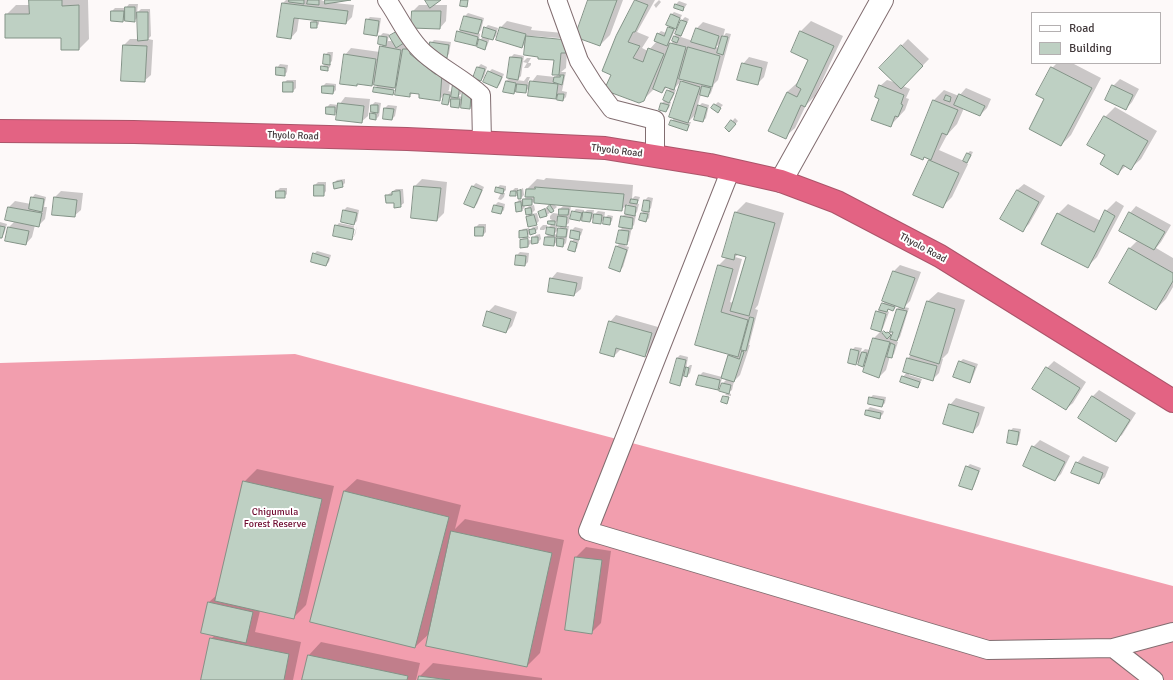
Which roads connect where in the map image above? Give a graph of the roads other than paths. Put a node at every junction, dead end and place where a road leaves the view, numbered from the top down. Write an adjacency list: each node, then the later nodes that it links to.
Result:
1 (387, 0): 5 (street)
2 (557, 0): 6 (street)
3 (882, 0): 8 (street)
4 (0, 131): 5 (highway, Thyolo Road)
5 (482, 142): 6 (highway, Thyolo Road)
6 (655, 156): 7 (highway, Thyolo Road)
7 (730, 169): 8 (highway, Thyolo Road); 11 (street)
8 (781, 181): 9 (highway, Thyolo Road)
9 (1173, 401)
10 (1173, 632): 11 (street)
11 (1113, 648): 12 (street)
12 (1154, 680)

